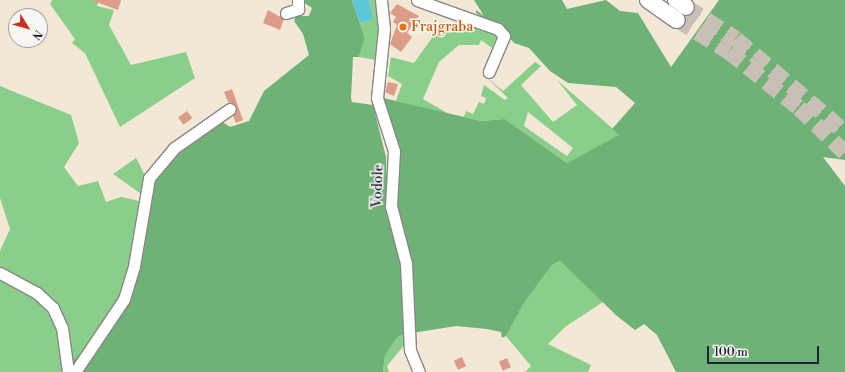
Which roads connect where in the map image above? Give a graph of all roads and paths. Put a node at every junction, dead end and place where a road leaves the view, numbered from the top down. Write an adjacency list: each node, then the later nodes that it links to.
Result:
1 (298, 0): 6 (street)
2 (381, 0): 12 (street, Vodole)
3 (417, 0): 7 (street)
4 (651, 2): 5 (highway)
5 (680, 9)
6 (286, 13)
7 (489, 72)
8 (230, 109): 11 (street)
9 (0, 273): 10 (street)
10 (68, 372)
11 (75, 372)
12 (419, 372)

